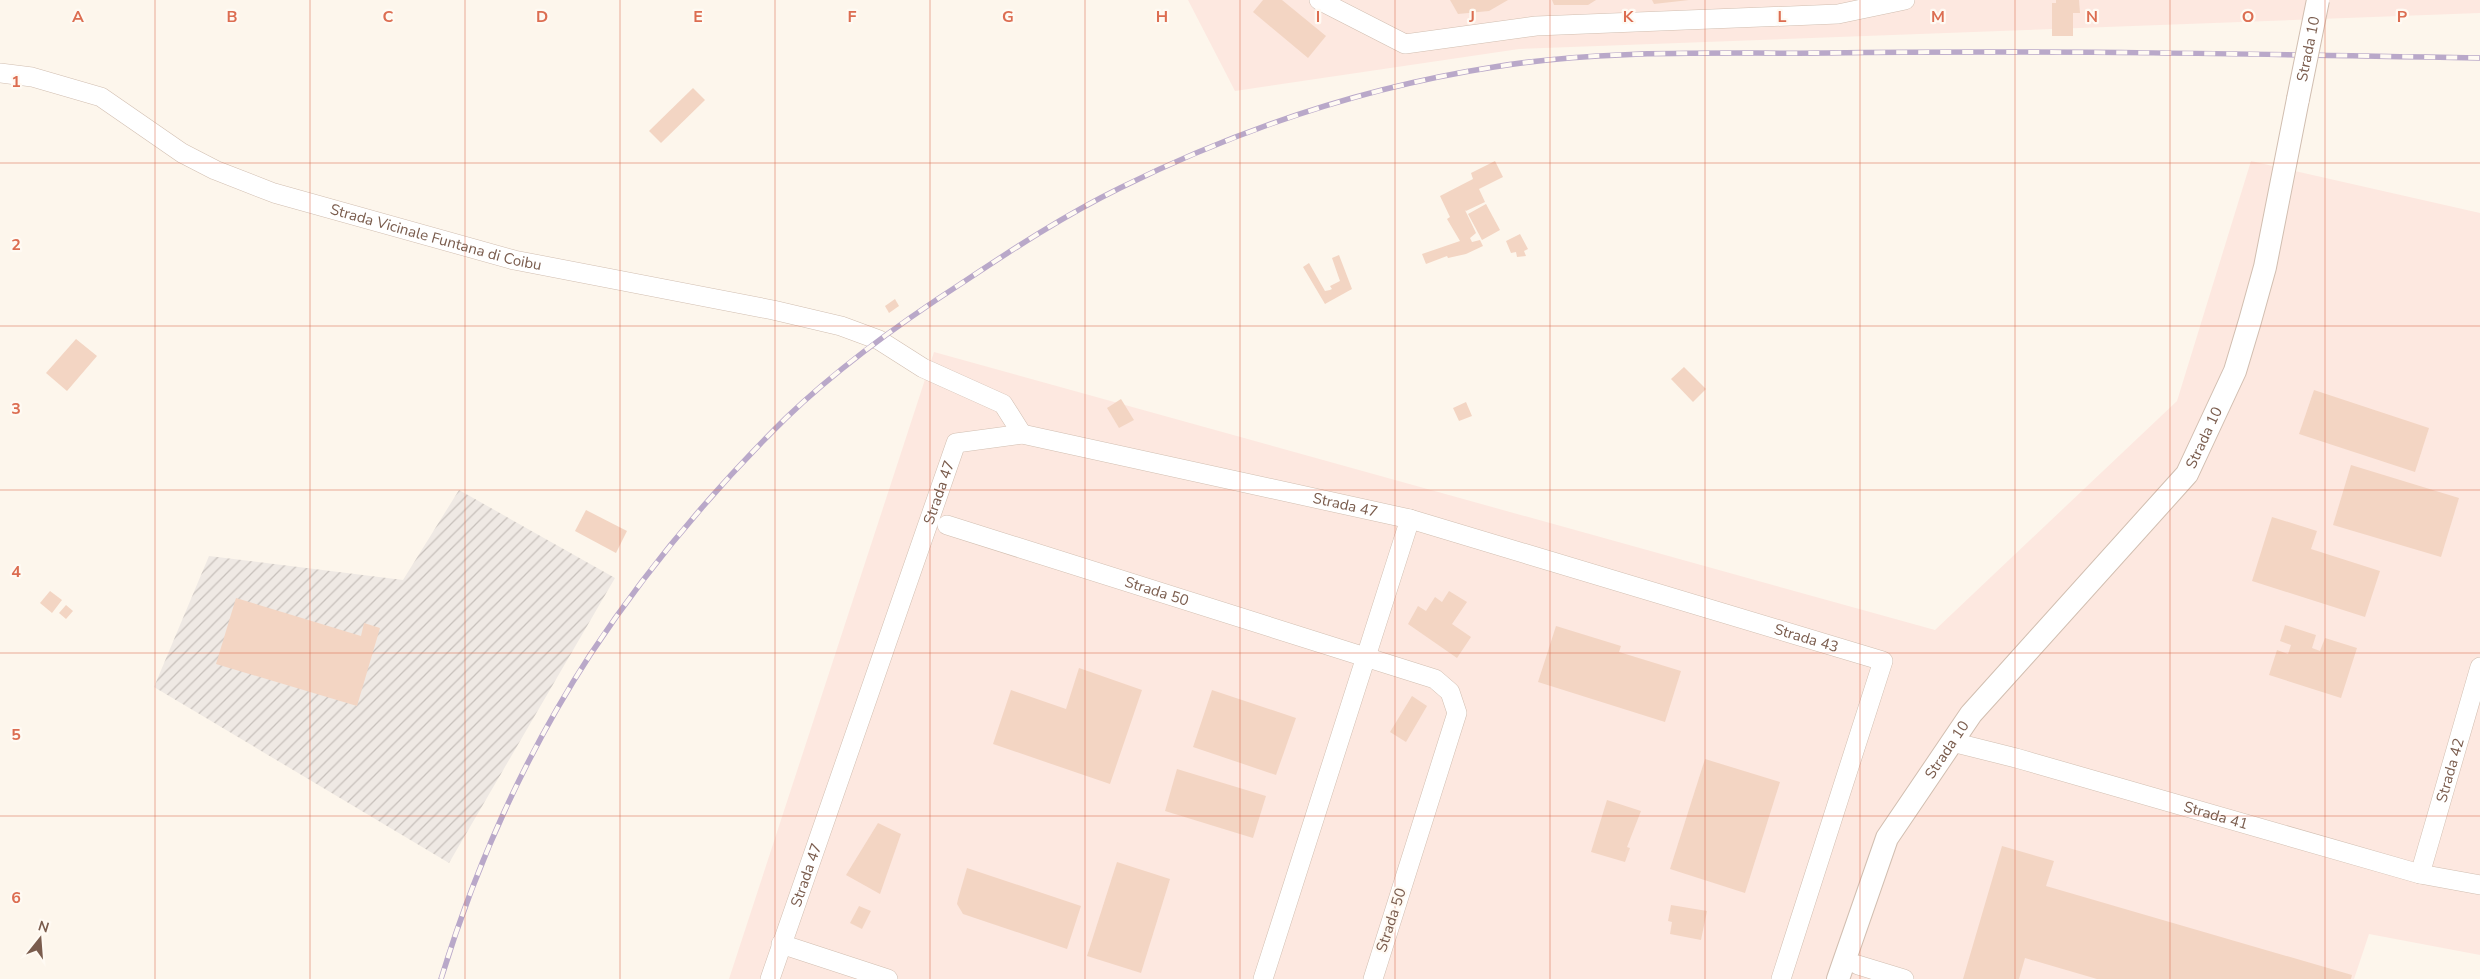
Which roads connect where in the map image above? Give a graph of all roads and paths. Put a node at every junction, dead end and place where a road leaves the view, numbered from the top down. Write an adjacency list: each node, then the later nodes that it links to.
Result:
1 (1319, 0): 2 (street)
2 (1905, 0)
3 (2318, 0): 10 (street, Strada 10, bridge)
4 (0, 73): 5 (street, Strada Vicinale Funtana di Coibu)
5 (1022, 434): 6 (street, Strada 47); 14 (street, Strada 47)
6 (1410, 519): 8 (street); 20 (street, Strada 43)
7 (947, 525): 8 (street, Strada 50)
8 (1366, 657): 18 (street); 19 (street, Strada 50)
9 (2480, 667): 12 (street, Strada 42)
10 (1952, 742): 11 (street, Strada 10); 12 (street, Strada 41)
11 (1919, 789): 15 (street, Strada 10); 21 (street, Strada 10)
12 (2420, 874): 13 (street, Strada 41)
13 (2480, 885)
14 (781, 944): 16 (street, Strada 47); 17 (street)
15 (1856, 972): 22 (street)
16 (770, 979)
17 (888, 979)
18 (1264, 979)
19 (1373, 979)
20 (1781, 979)
21 (1838, 979)
22 (1904, 979)

